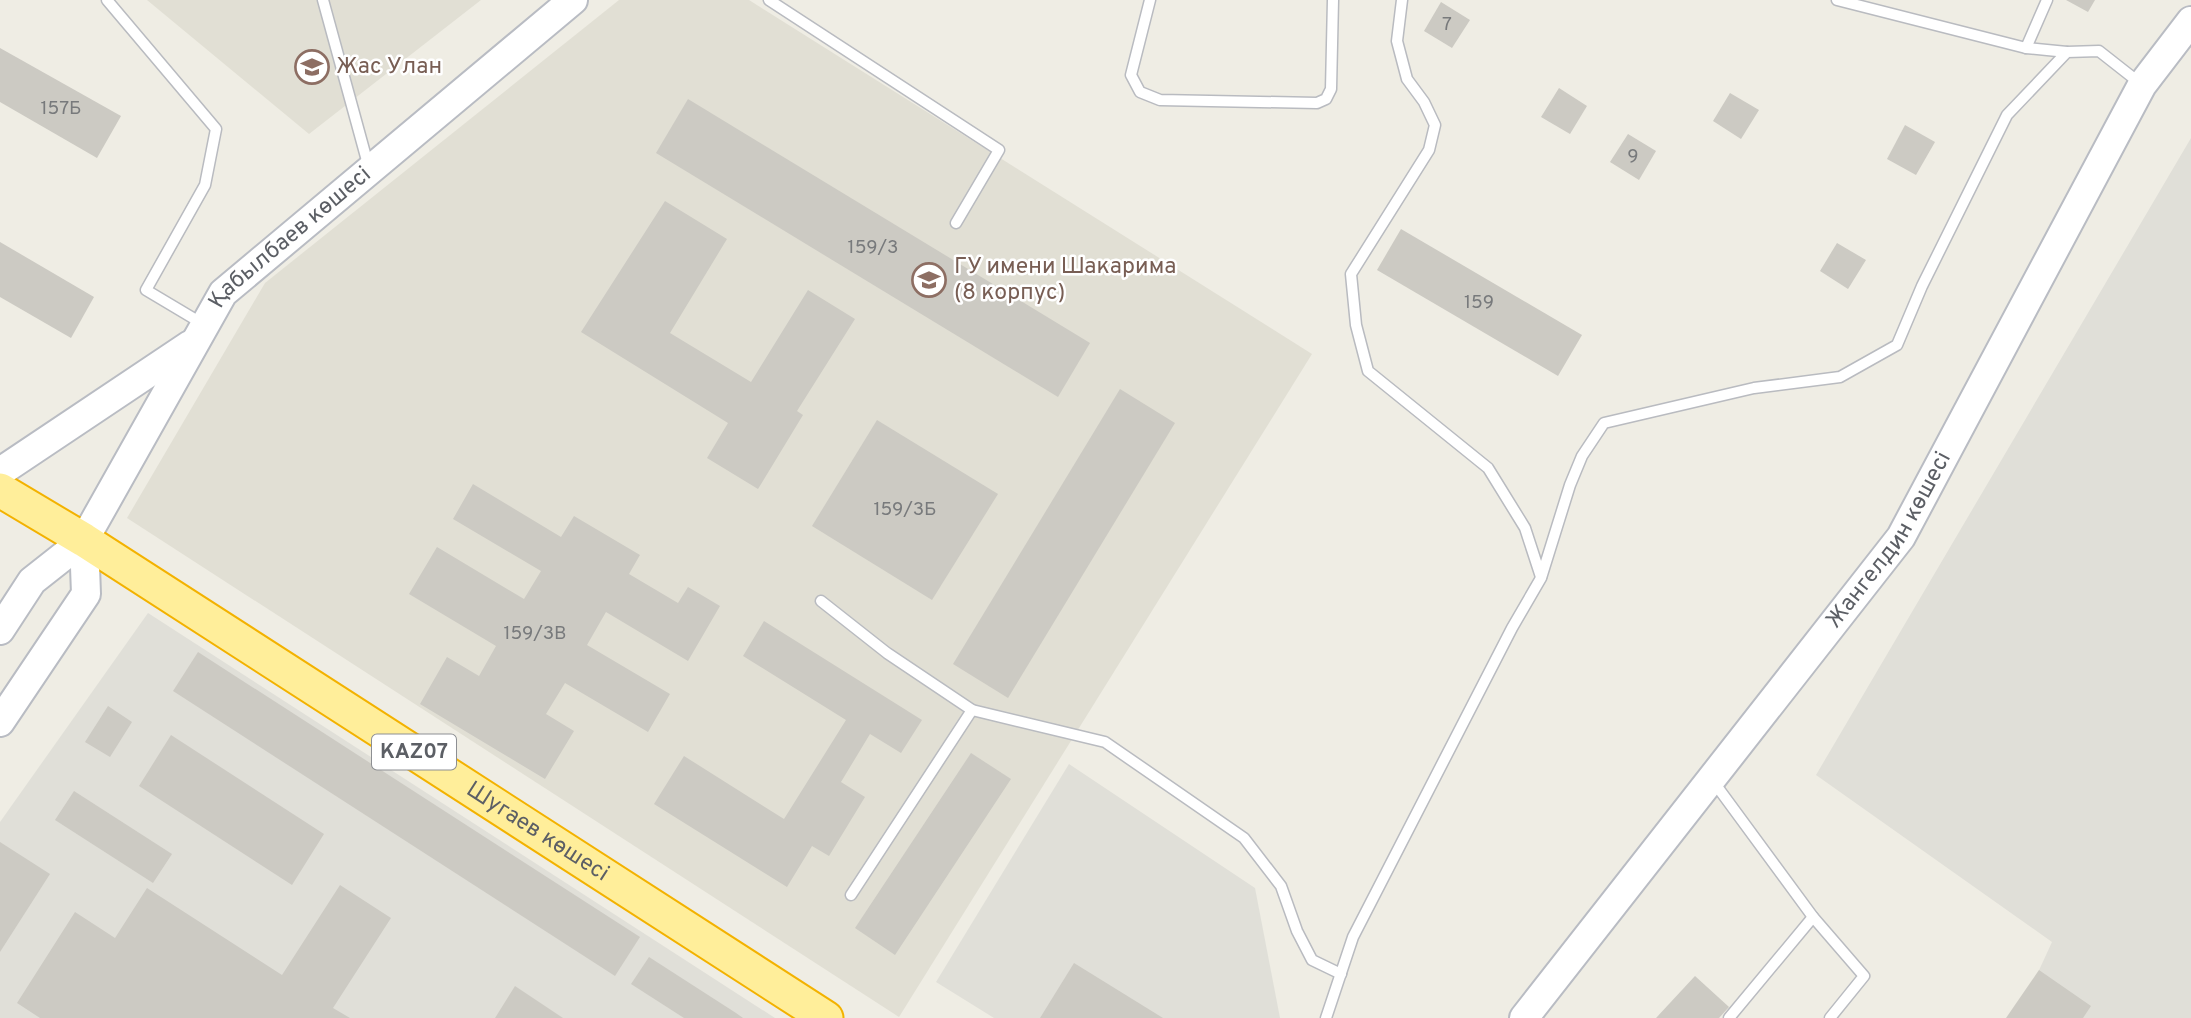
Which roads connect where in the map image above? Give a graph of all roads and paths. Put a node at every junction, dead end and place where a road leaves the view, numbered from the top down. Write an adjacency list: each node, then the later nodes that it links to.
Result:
1 (107, 0): 16 (lane)
2 (323, 0): 14 (lane)
3 (573, 0): 14 (main road, Қабылбаев көшесі)
4 (769, 0): 15 (lane)
5 (1150, 0): 6 (lane)
6 (1333, 0)
7 (1402, 0): 20 (lane)
8 (1837, 0): 11 (lane)
9 (2047, 0): 11 (lane)
10 (2191, 21): 13 (main road, Жангелдин көшесі)
11 (2026, 48): 12 (lane)
12 (2067, 52): 13 (lane); 20 (lane)
13 (2142, 85): 25 (main road, Жангелдин көшесі)
14 (370, 170): 16 (main road, Қабылбаев көшесі)
15 (956, 223)
16 (200, 334): 17 (main road); 19 (main road, Қабылбаев көшесі)
17 (0, 472)
18 (0, 490): 19 (highway, Шугаев көшесі / KAZ07)
19 (84, 540): 22 (main road, Қабылбаев көшесі); 24 (main road); 29 (highway, Шугаев көшесі / KAZ07)
20 (1541, 578): 28 (lane)
21 (821, 601): 23 (lane)
22 (0, 630)
23 (972, 710): 26 (lane); 28 (lane)
24 (0, 722)
25 (1712, 779): 27 (lane); 31 (main road, Жангелдин көшесі)
26 (850, 895)
27 (1813, 917): 32 (lane); 33 (lane)
28 (1341, 974): 30 (lane)
29 (826, 1018)
30 (1326, 1018)
31 (1524, 1018)
32 (1729, 1018)
33 (1830, 1018)

